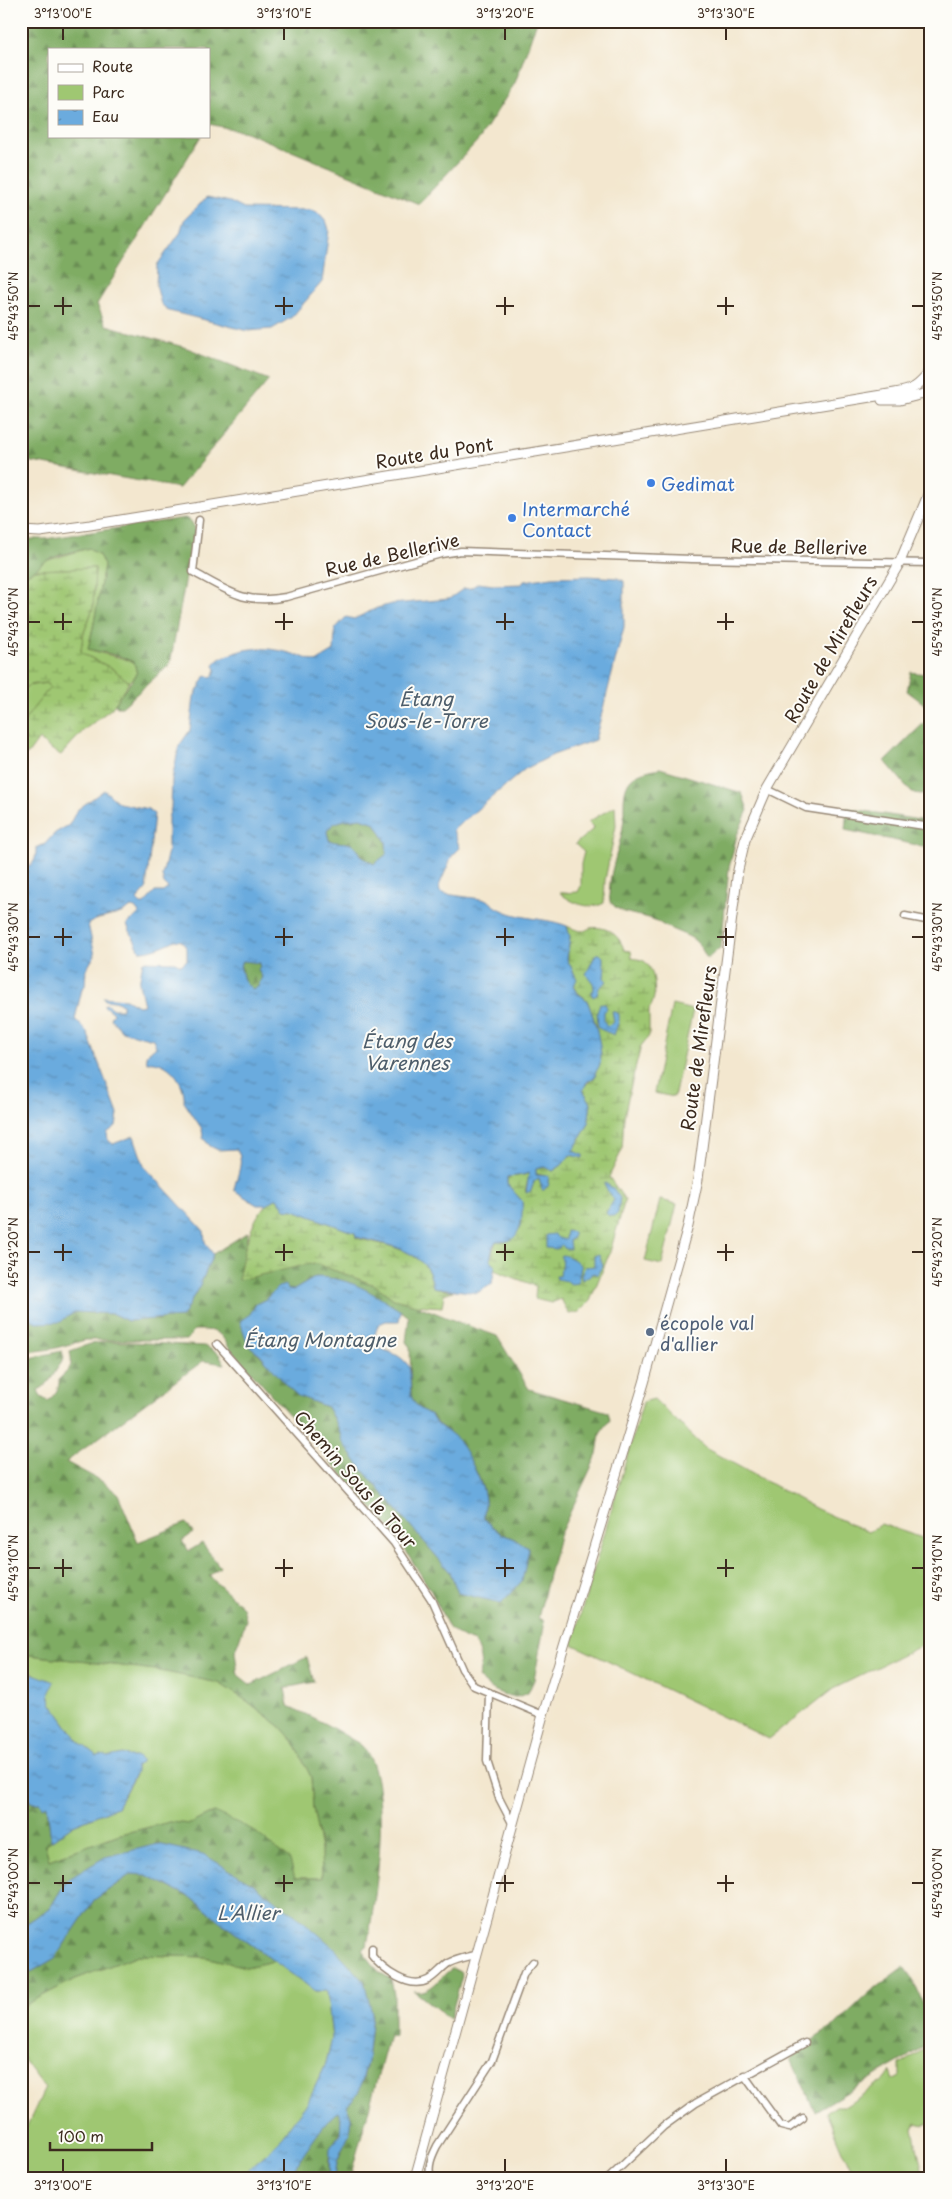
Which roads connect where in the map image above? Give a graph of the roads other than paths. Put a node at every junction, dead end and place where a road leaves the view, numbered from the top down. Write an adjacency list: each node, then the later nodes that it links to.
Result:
1 (931, 373): 3 (street, Route du Pont)
2 (931, 392): 3 (street, Route du Pont)
3 (851, 400): 6 (street, Route du Pont)
4 (931, 488): 8 (street, Route de Mirefleurs)
5 (199, 520): 8 (street, Rue de Bellerive)
6 (21, 531)
7 (931, 563): 8 (street)
8 (899, 564): 9 (street, Route de Mirefleurs)
9 (768, 789): 10 (street); 15 (street, Route de Mirefleurs)
10 (931, 827)
11 (905, 916): 12 (street)
12 (931, 921)
13 (217, 1344): 14 (street, Chemin Sous le Tour)
14 (489, 1692): 15 (street, Chemin Sous le Tour); 16 (street)
15 (543, 1715): 16 (street, Route de Mirefleurs)
16 (512, 1823): 18 (street, Route de Mirefleurs)
17 (372, 1948): 18 (street)
18 (475, 1955): 20 (street, Route de Mirefleurs)
19 (534, 1962): 24 (street)
20 (453, 2040): 25 (street); 25 (street)
21 (804, 2043): 22 (street)
22 (744, 2074): 23 (street); 26 (street)
23 (802, 2118)
24 (430, 2176): 25 (street)
25 (414, 2177)
26 (610, 2178)

